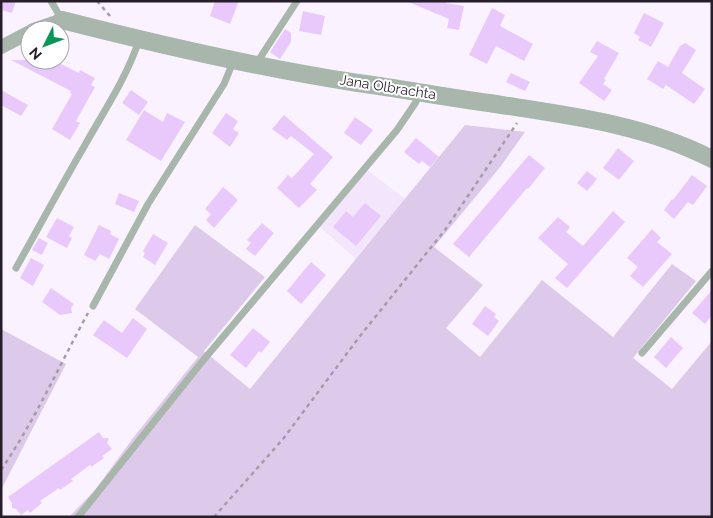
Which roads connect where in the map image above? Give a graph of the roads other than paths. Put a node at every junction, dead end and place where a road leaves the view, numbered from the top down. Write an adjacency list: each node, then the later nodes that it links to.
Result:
1 (51, 1): 3 (lane)
2 (297, 1): 9 (lane)
3 (62, 20)
4 (70, 22): 6 (street, Jana Olbrachta)
5 (20, 38): 7 (street)
6 (139, 40): 8 (street, Jana Olbrachta); 12 (lane)
7 (3, 49)
8 (234, 60): 9 (street, Jana Olbrachta); 14 (lane)
9 (256, 64): 10 (street, Jana Olbrachta)
10 (417, 91): 11 (street, Jana Olbrachta); 16 (lane)
11 (712, 159)
12 (16, 268)
13 (712, 271): 15 (lane)
14 (93, 306)
15 (642, 353)
16 (78, 517)

